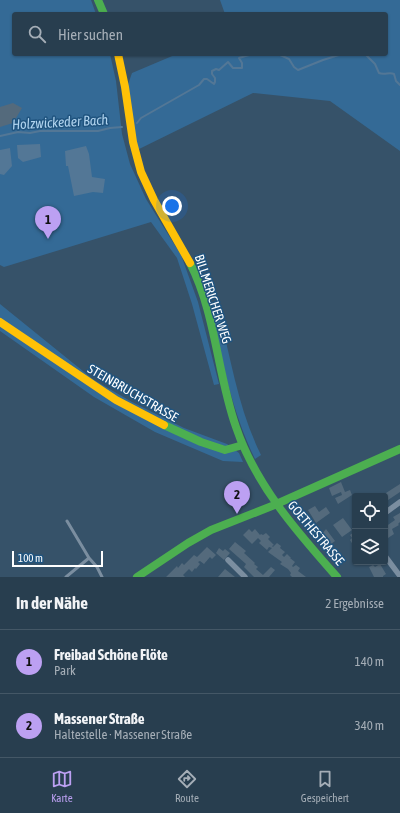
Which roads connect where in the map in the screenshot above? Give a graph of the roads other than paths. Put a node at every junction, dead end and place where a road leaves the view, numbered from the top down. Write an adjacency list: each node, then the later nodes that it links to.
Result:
1 (98, 0): 2 (main road)
2 (103, 12)
3 (118, 56): 5 (main road, BILLMERICHER WEG)
4 (0, 322): 5 (main road, STEINBRUCHSTRASSE)
5 (243, 445): 8 (main road, BILLMERICHER WEG)
6 (400, 449): 8 (main road)
7 (400, 502): 9 (street)
8 (276, 504): 17 (main road); 19 (main road, GOETHESTRASSE)
9 (388, 511)
10 (67, 521): 11 (lane)
11 (89, 558): 15 (lane); 16 (lane)
12 (228, 560): 18 (street)
13 (388, 560): 14 (street)
14 (400, 576)
15 (66, 577)
16 (102, 577)
17 (138, 577)
18 (245, 577)
19 (337, 577)

